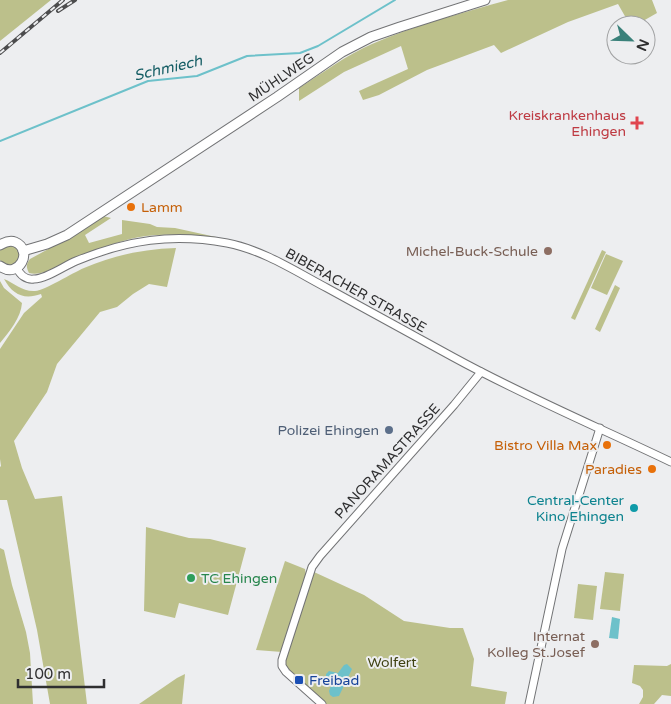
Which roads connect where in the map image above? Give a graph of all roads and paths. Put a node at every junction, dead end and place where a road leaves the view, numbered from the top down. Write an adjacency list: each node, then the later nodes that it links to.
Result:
1 (485, 0): 3 (main road, MÜHLWEG)
2 (0, 245): 3 (main road)
3 (23, 251): 5 (main road)
4 (0, 266): 5 (main road)
5 (17, 268): 6 (street, BIBERACHER STRASSE)
6 (481, 372): 7 (street, BIBERACHER STRASSE); 9 (street, PANORAMASTRASSE)
7 (600, 428): 8 (street, BIBERACHER STRASSE); 10 (street)
8 (671, 462)
9 (322, 704)
10 (529, 704)

